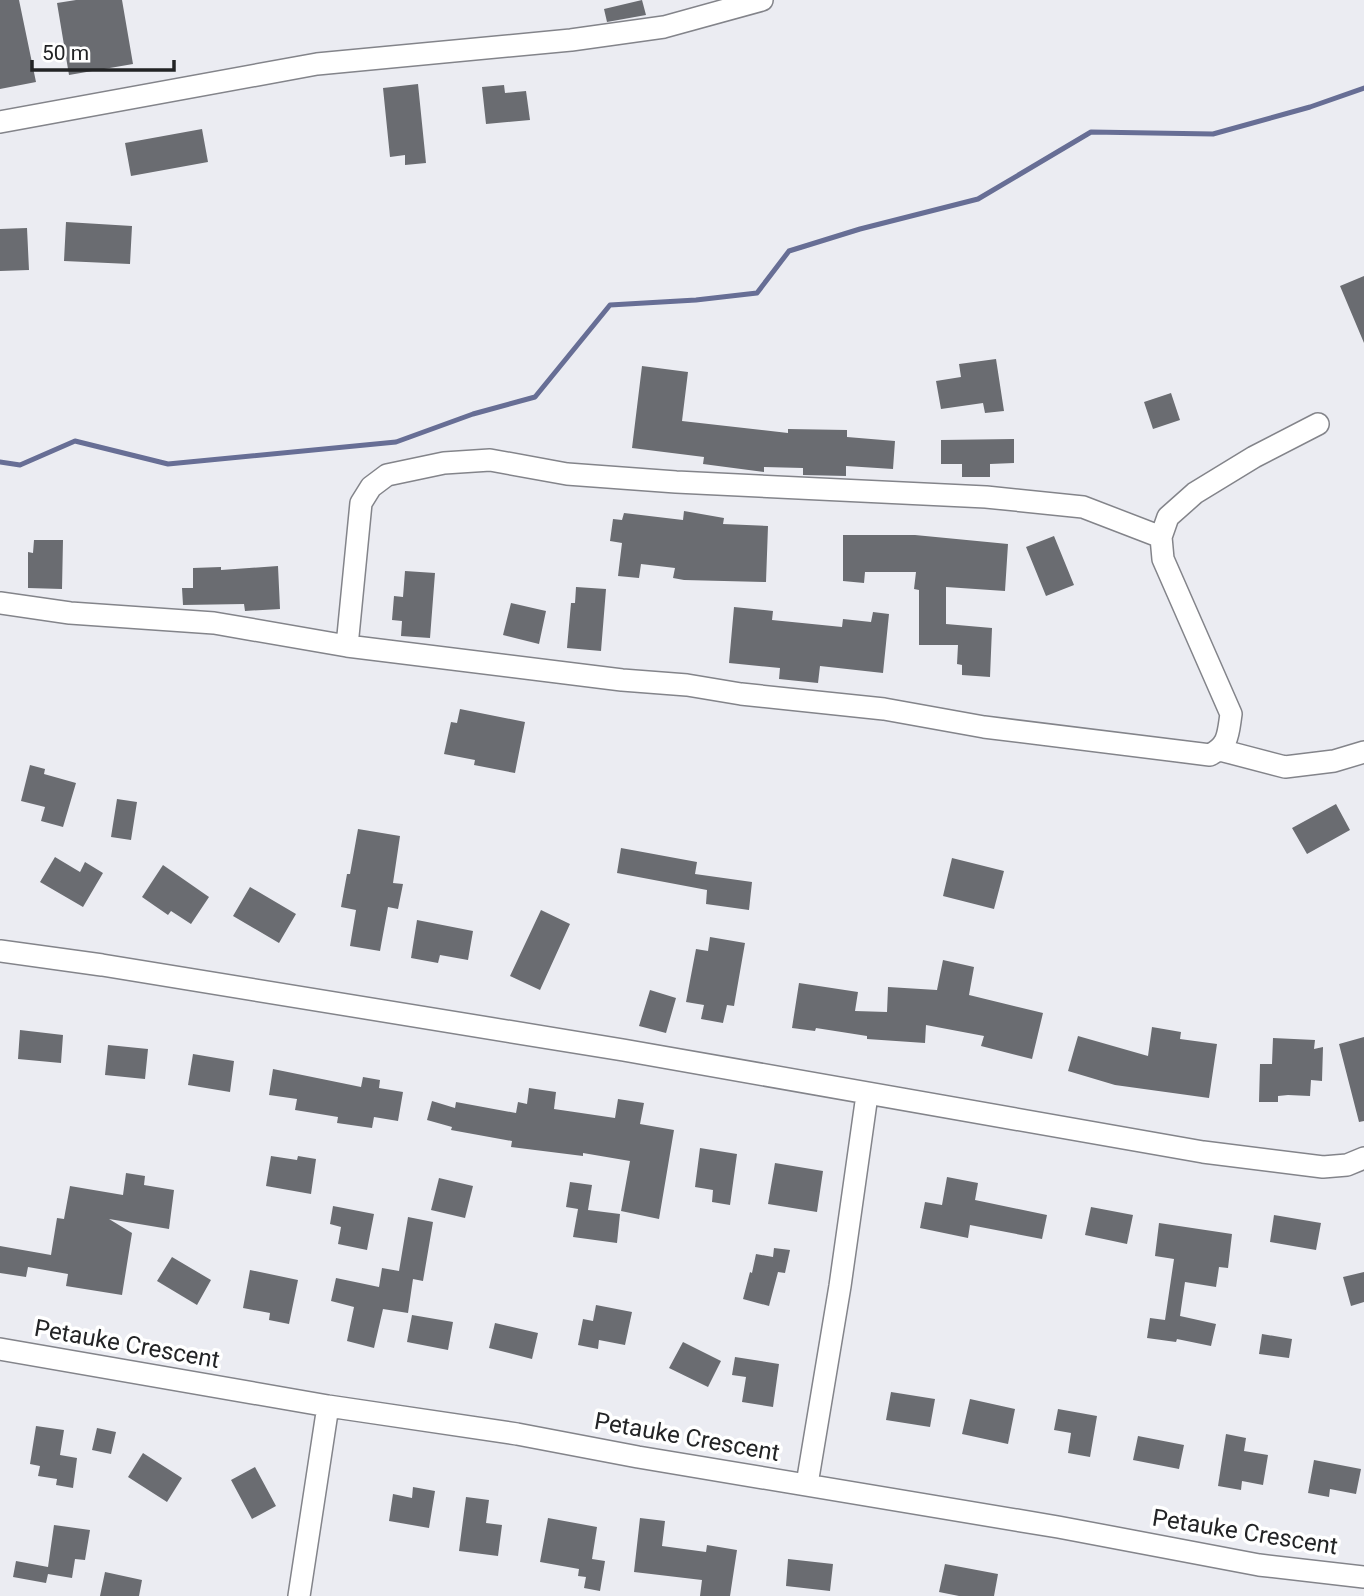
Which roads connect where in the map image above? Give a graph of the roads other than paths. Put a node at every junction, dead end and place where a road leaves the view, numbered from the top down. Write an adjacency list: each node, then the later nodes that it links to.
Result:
1 (762, 0): 2 (street)
2 (0, 122)
3 (1318, 424): 4 (street)
4 (1161, 537): 6 (street); 7 (street)
5 (0, 603): 6 (street)
6 (347, 646): 7 (street)
7 (1220, 750): 8 (street)
8 (1364, 752)
9 (0, 951): 10 (street)
10 (867, 1094): 11 (street); 14 (street)
11 (1364, 1158)
12 (0, 1349): 13 (street, Petauke Crescent)
13 (328, 1405): 14 (street, Petauke Crescent); 16 (street)
14 (807, 1485): 15 (street, Petauke Crescent)
15 (1364, 1577)
16 (299, 1596)

